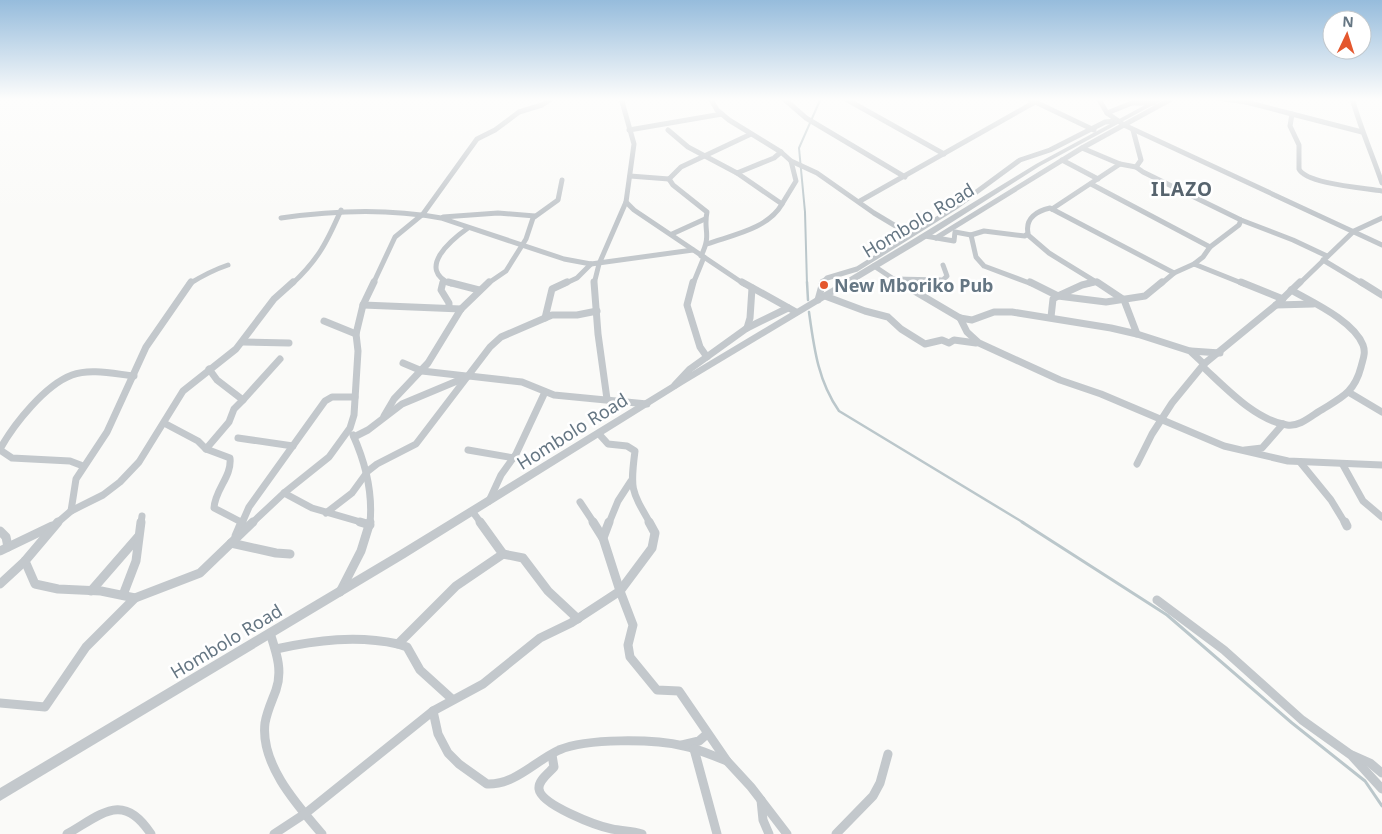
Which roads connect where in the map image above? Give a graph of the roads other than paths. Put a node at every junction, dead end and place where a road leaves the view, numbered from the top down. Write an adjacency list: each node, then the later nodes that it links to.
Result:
1 (480, 137): 37 (street)
2 (631, 137): 24 (street)
3 (676, 137): 18 (street)
4 (745, 137): 18 (street)
5 (756, 137): 16 (street)
6 (841, 137): 25 (street)
7 (914, 137): 17 (street)
8 (971, 137): 17 (street)
9 (1085, 137): 15 (street, Hombolo Road)
10 (1091, 137): 15 (street)
11 (1135, 137): 22 (street)
12 (1148, 137): 45 (street)
13 (1295, 137): 31 (street)
14 (1365, 137): 29 (street)
15 (1075, 144): 19 (street); 21 (street); 47 (street); 50 (street, Hombolo Road)
16 (781, 152): 20 (street); 23 (street)
17 (944, 154): 25 (street)
18 (707, 156): 23 (street); 26 (street)
19 (1062, 160): 28 (street); 51 (street)
20 (791, 161): 32 (street); 34 (street)
21 (1120, 164): 22 (street); 28 (street)
22 (1136, 167): 43 (street)
23 (737, 173): 34 (street)
24 (630, 176): 26 (street); 33 (street)
25 (905, 177): 32 (street)
26 (669, 179): 42 (street)
27 (562, 180): 38 (street)
28 (1098, 180): 30 (street)
29 (1382, 183)
30 (1091, 184): 35 (street); 55 (street)
31 (1382, 191)
32 (860, 201): 47 (street)
33 (626, 202): 46 (street); 60 (street)
34 (782, 204): 52 (street)
35 (1052, 209): 49 (street); 65 (street)
36 (341, 210): 37 (street); 39 (street); 91 (street)
37 (423, 214): 40 (street); 78 (street)
38 (535, 216): 40 (street); 54 (street)
39 (281, 218)
40 (441, 218): 44 (street)
41 (1382, 218): 45 (street)
42 (705, 219): 46 (street); 52 (street)
43 (1241, 220): 55 (street); 58 (street)
44 (468, 228): 54 (street); 67 (street)
45 (1354, 231): 53 (street); 58 (street)
46 (672, 234): 56 (street)
47 (909, 234): 74 (street)
48 (971, 235): 49 (street); 51 (street); 73 (street)
49 (1028, 235): 68 (street)
50 (925, 236): 51 (street); 64 (street, Hombolo Road)
51 (936, 238)
52 (707, 244): 57 (street)
53 (1382, 244)
54 (523, 245): 59 (street); 70 (street)
55 (1210, 246): 61 (street)
56 (693, 250): 57 (street); 60 (street)
57 (702, 256): 69 (street); 96 (street)
58 (1325, 258): 71 (street); 72 (street)
59 (591, 264): 60 (street); 85 (street)
60 (599, 264): 83 (street)
61 (1194, 264): 65 (street); 75 (street)
62 (228, 265): 102 (street)
63 (943, 265): 66 (street)
64 (874, 266): 66 (street); 74 (street, Hombolo Road)
65 (1174, 273): 76 (street)
66 (894, 279): 86 (street)
67 (443, 280): 70 (street); 80 (street)
68 (1096, 282): 73 (street); 76 (street)
69 (752, 288): 82 (street); 88 (street)
70 (479, 290): 81 (street)
71 (1292, 290): 75 (street); 77 (street)
72 (1382, 295)
73 (1058, 296): 76 (street); 84 (street)
74 (822, 298): 82 (street, Hombolo Road); 93 (street)
75 (1283, 299): 79 (street)
76 (1124, 300): 90 (street)
77 (1315, 304): 79 (street); 106 (street)
78 (363, 305): 80 (street); 89 (street)
79 (1276, 305): 95 (street)
80 (449, 308): 81 (street)
81 (461, 309): 101 (street)
82 (792, 310): 88 (street); 104 (street, Hombolo Road)
83 (597, 311): 85 (street); 108 (street)
84 (1051, 317): 86 (street); 90 (street)
85 (545, 318): 103 (street)
86 (960, 318): 93 (street)
87 (324, 321): 89 (street)
88 (747, 328): 96 (street)
89 (356, 334): 107 (street)
90 (1137, 334): 94 (street)
91 (243, 342): 92 (street); 100 (street)
92 (289, 343)
93 (979, 343): 113 (street)
94 (1190, 351): 95 (street); 99 (street)
95 (1220, 353): 99 (street)
96 (707, 357): 104 (street)
97 (280, 359): 109 (street)
98 (403, 363): 101 (street)
99 (1204, 365): 113 (street); 115 (street)
100 (208, 369): 109 (street); 114 (street)
101 (422, 371): 103 (street); 112 (street)
102 (134, 376): 121 (street); 130 (street)
103 (469, 376): 105 (street); 112 (street); 131 (street)
104 (673, 387): 110 (street, Hombolo Road)
105 (545, 392): 108 (street); 125 (street)
106 (1350, 393): 111 (street); 115 (street)
107 (355, 397): 116 (street); 120 (street)
108 (607, 399): 110 (street)
109 (243, 400): 122 (street)
110 (647, 404): 117 (street, Hombolo Road)
111 (1382, 412)
112 (384, 416): 118 (street)
113 (1162, 420): 124 (street); 127 (street)
114 (164, 423): 122 (street); 136 (street)
115 (1283, 424): 124 (street)
116 (350, 428): 118 (street); 133 (street)
117 (599, 434): 132 (street); 134 (street, Hombolo Road)
118 (354, 437): 131 (street)
119 (238, 438): 120 (street)
120 (293, 446): 141 (street)
121 (0, 449): 130 (street)
122 (206, 449): 141 (street)
123 (468, 450): 125 (street)
124 (1239, 451): 126 (street)
125 (514, 458): 134 (street)
126 (1300, 462): 128 (street); 144 (street)
127 (1137, 464)
128 (1343, 465): 129 (street); 140 (street)
129 (1382, 465)
130 (83, 466): 136 (street)
131 (368, 471): 138 (street); 143 (street)
132 (631, 480): 147 (street); 155 (street)
133 (284, 493): 138 (street); 148 (street)
134 (489, 501): 137 (street, Hombolo Road)
135 (580, 502): 147 (street)
136 (71, 511): 142 (street)
137 (472, 512): 151 (street); 156 (street, Hombolo Road)
138 (326, 513): 143 (street)
139 (142, 516): 146 (street)
140 (1382, 518)
141 (241, 522): 148 (street)
142 (55, 524): 149 (street); 152 (street)
143 (370, 525): 156 (street)
144 (1347, 526)
145 (0, 531): 149 (street)
146 (138, 537): 154 (street); 157 (street)
147 (603, 538): 155 (street)
148 (233, 541): 150 (street); 158 (street)
149 (4, 549)
150 (290, 554)
151 (503, 554): 160 (street); 162 (street)
152 (25, 561): 153 (street); 154 (street)
153 (0, 584)
154 (91, 590): 157 (street)
155 (620, 591): 160 (street); 167 (street)
156 (340, 592): 161 (street, Hombolo Road)
157 (123, 595): 158 (street)
158 (135, 598): 165 (street)
159 (1157, 600): 172 (street)
160 (578, 619): 164 (street)
161 (270, 632): 163 (street); 176 (street, Hombolo Road)
162 (398, 644): 163 (street); 164 (street)
163 (276, 649): 178 (street)
164 (452, 699): 166 (street)
165 (0, 703)
166 (432, 711): 171 (street); 178 (street)
167 (708, 734): 168 (street); 173 (street)
168 (682, 745): 169 (street); 171 (street)
169 (694, 750): 173 (street); 184 (street)
170 (888, 754): 187 (street)
171 (552, 755): 183 (street)
172 (1351, 755): 174 (street); 175 (street)
173 (727, 761): 177 (street)
174 (1382, 773)
175 (1382, 789)
176 (2, 793)
177 (761, 800): 185 (street); 186 (street)
178 (306, 813): 181 (street); 182 (street)
179 (70, 833): 180 (street)
180 (151, 834)
181 (274, 834)
182 (322, 834)
183 (642, 834)
184 (717, 834)
185 (770, 834)
186 (787, 834)
187 (836, 834)

